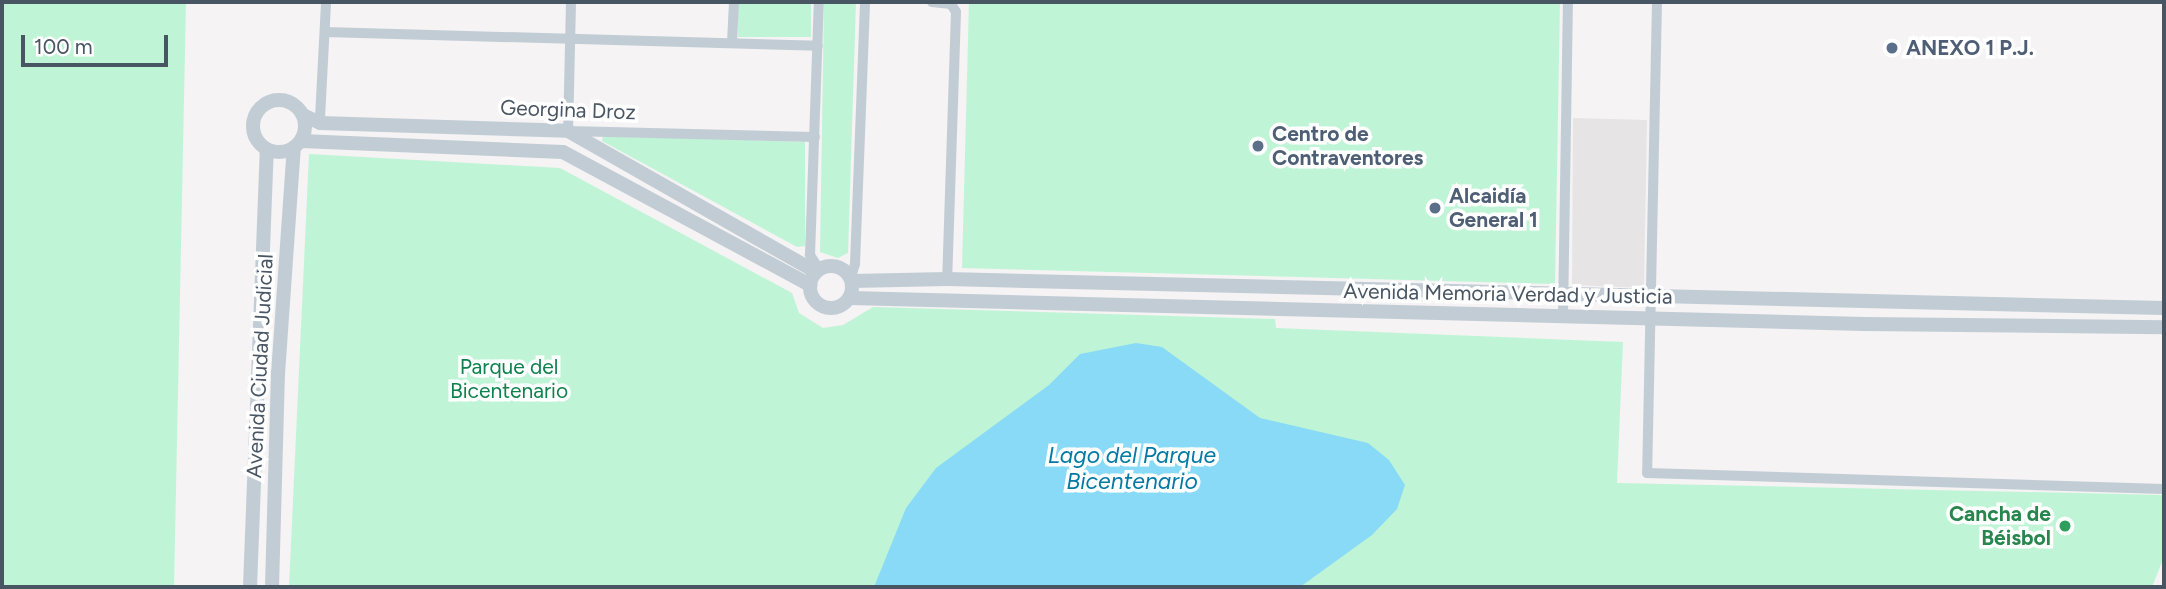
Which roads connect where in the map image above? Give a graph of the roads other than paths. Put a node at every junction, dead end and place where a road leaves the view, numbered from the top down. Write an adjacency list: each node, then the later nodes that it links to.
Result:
1 (326, 2): 9 (street)
2 (571, 2): 10 (street)
3 (734, 2): 11 (street)
4 (819, 2): 12 (street)
5 (865, 2): 21 (street)
6 (932, 2): 22 (street)
7 (1568, 2): 23 (street)
8 (1657, 2): 24 (street)
9 (325, 32): 10 (street); 14 (street)
10 (570, 40): 11 (street); 15 (street)
11 (732, 43): 12 (street)
12 (818, 46): 16 (street)
13 (303, 115): 14 (street, Georgina Droz); 17 (street, Avenida Ciudad Judicial); 18 (street, Avenida Ciudad Judicial)
14 (320, 120): 15 (street, Georgina Droz)
15 (568, 131): 16 (street, Georgina Droz); 20 (street, Avenida Memoria Verdad y Justicia)
16 (815, 137): 20 (street)
17 (298, 145): 18 (street); 19 (street, Georgina Droz); 32 (street, Avenida Ciudad Judicial)
18 (267, 150): 31 (street, Avenida Ciudad Judicial)
19 (563, 152): 20 (street, Avenida Memoria Verdad y Justicia)
20 (815, 276): 21 (street, Avenida Memoria Verdad y Justicia); 25 (street, Avenida Memoria Verdad y Justicia)
21 (851, 279): 22 (street, Avenida Memoria Verdad y Justicia); 25 (street)
22 (947, 279): 23 (street, Avenida Memoria Verdad y Justicia)
23 (1563, 294): 24 (street, Avenida Memoria Verdad y Justicia); 27 (street)
24 (1652, 296): 26 (street, Avenida Memoria Verdad y Justicia); 28 (street)
25 (850, 298): 27 (street, Avenida Memoria Verdad y Justicia)
26 (2164, 308)
27 (1563, 316): 28 (street, Avenida Memoria Verdad y Justicia)
28 (1652, 317): 29 (street, Avenida Memoria Verdad y Justicia); 30 (street)
29 (2164, 327)
30 (2164, 489)
31 (250, 587)
32 (272, 587)

